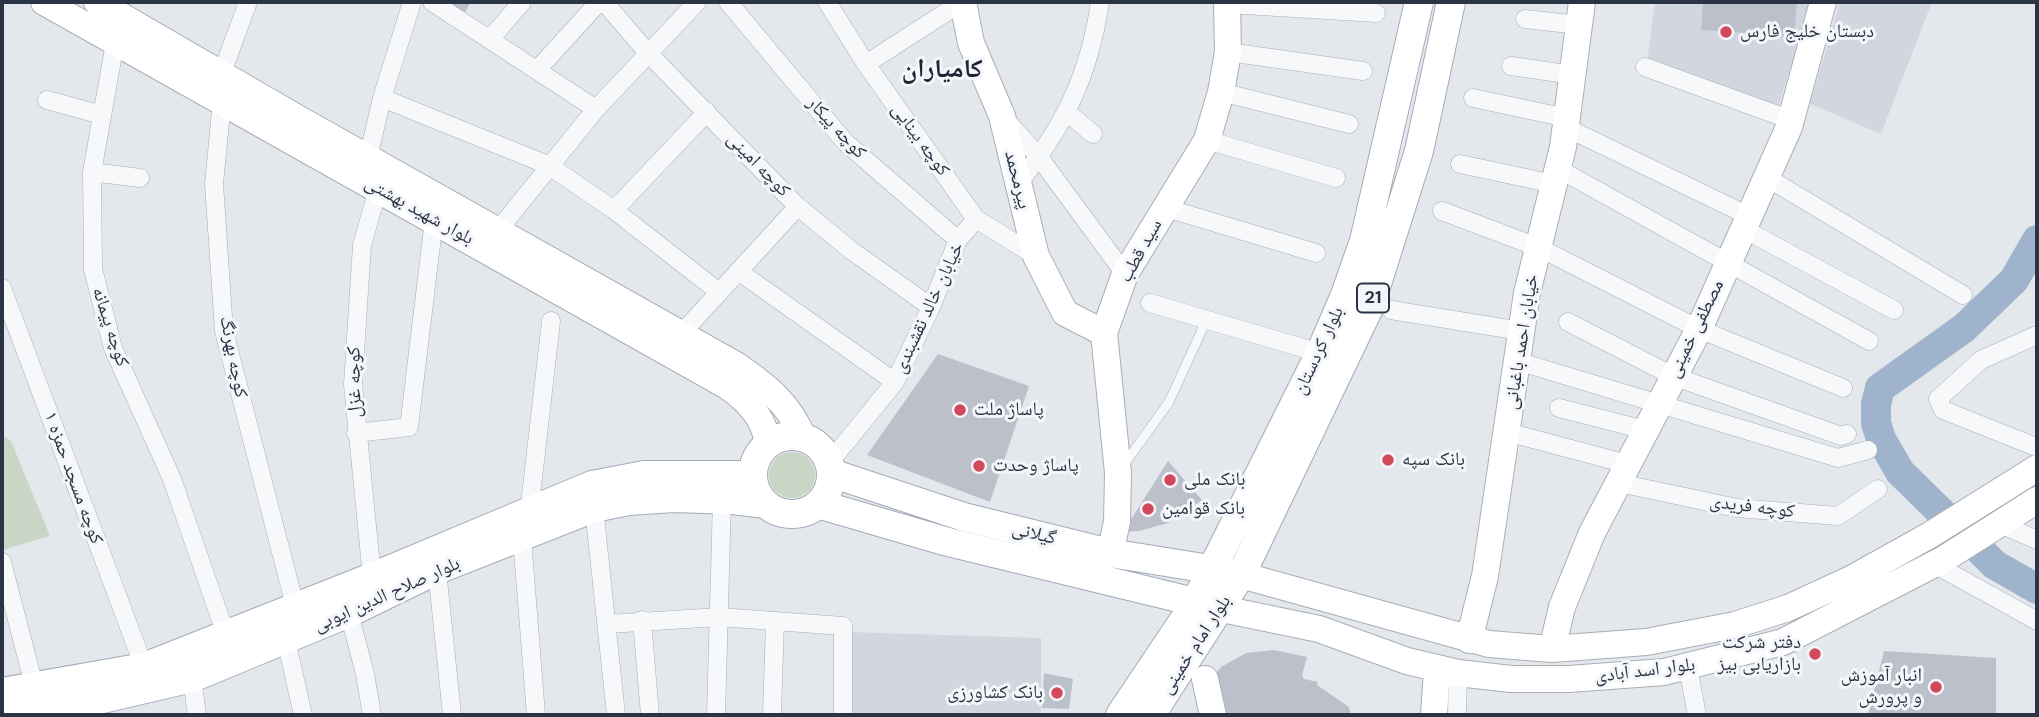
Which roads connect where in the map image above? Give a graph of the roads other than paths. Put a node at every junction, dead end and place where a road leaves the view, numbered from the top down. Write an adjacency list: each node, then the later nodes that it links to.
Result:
1 (44, 2): 22 (main road, بلوار شهید بهشتی)
2 (97, 2): 17 (main road, بلوار شهید بهشتی)
3 (248, 2): 30 (street)
4 (412, 2): 33 (street)
5 (432, 2): 21 (street)
6 (522, 2): 21 (street)
7 (601, 2): 23 (street, کوچه امینی); 28 (street)
8 (697, 2): 23 (street)
9 (728, 2): 66 (street, کوچه پیکار)
10 (827, 2): 25 (street, کوچه بینایی)
11 (962, 2): 25 (street); 41 (main road, پیرمحمد)
12 (1100, 2): 39 (street)
13 (1419, 2): 89 (main road, بلوار کردستان)
14 (1451, 2): 123 (main road, بلوار کردستان / 21)
15 (1823, 2): 42 (main road, مصطفی خمینی)
16 (1228, 3): 18 (street); 24 (main road, سید قطب)
17 (128, 10): 30 (main road, بلوار شهید بهشتی)
18 (1376, 13)
19 (1580, 14): 20 (street); 31 (main road, خیابان احمد باغبانی)
20 (1524, 19)
21 (490, 39): 28 (street)
22 (115, 43): 36 (main road, بلوار شهید بهشتی); 40 (street, کوچه پیمانه)
23 (647, 52): 37 (street); 38 (street, کوچه امینی)
24 (1228, 52): 29 (street); 32 (main road, سید قطب)
25 (866, 65): 62 (street, کوچه بینایی)
26 (1511, 66): 31 (street)
27 (1645, 67): 42 (street)
28 (537, 70): 37 (street)
29 (1363, 71)
30 (222, 73): 48 (main road, بلوار شهید بهشتی)
31 (1573, 75): 43 (main road, خیابان احمد باغبانی)
32 (1221, 92): 44 (street); 46 (main road, سید قطب)
33 (382, 98): 48 (street); 50 (street)
34 (1473, 98): 43 (street)
35 (47, 100): 40 (street)
36 (222, 101): 57 (main road, بلوار شهید بهشتی); 125 (street, کوچه بهرنگ)
37 (596, 109): 50 (street)
38 (707, 112): 59 (street); 77 (street, کوچه امینی)
39 (1068, 113): 45 (street); 47 (street)
40 (102, 115): 51 (street, کوچه پیمانه)
41 (1002, 116): 47 (street); 56 (main road, پیرمحمد)
42 (1791, 120): 53 (main road, مصطفی خمینی)
43 (1566, 123): 52 (main road, خیابان احمد باغبانی); 64 (street)
44 (1349, 124)
45 (1093, 134)
46 (1206, 140): 55 (street); 58 (main road, سید قطب)
47 (1040, 157): 56 (street); 72 (street)
48 (368, 158): 65 (main road, بلوار شهید بهشتی)
49 (1460, 164): 52 (street)
50 (548, 165): 59 (street); 65 (street)
51 (92, 172): 54 (street); 133 (street, کوچه پیمانه)
52 (1555, 176): 67 (main road, خیابان احمد باغبانی); 70 (street)
53 (1766, 177): 64 (main road, مصطفی خمینی); 75 (street)
54 (140, 178)
55 (1336, 178)
56 (1017, 185): 69 (main road, پیرمحمد)
57 (378, 189): 63 (main road, بلوار شهید بهشتی); 98 (street, کوچه غزل)
58 (1166, 208): 68 (street); 72 (main road, سید قطب)
59 (614, 210): 74 (street)
60 (1442, 211): 67 (street)
61 (790, 215): 71 (street)
62 (976, 219): 66 (street, خیابان خالد نقشبندی); 69 (street, کوچه بینایی)
63 (434, 220): 98 (street); 101 (main road, بلوار شهید بهشتی)
64 (1746, 222): 70 (main road, مصطفی خمینی); 79 (street)
65 (499, 229): 86 (main road, بلوار شهید بهشتی)
66 (958, 240): 77 (street, خیابان خالد نقشبندی)
67 (1539, 248): 83 (street); 84 (main road, خیابان احمد باغبانی)
68 (1316, 253)
69 (1036, 256): 85 (main road, پیرمحمد)
70 (1727, 263): 83 (main road, مصطفی خمینی); 88 (street)
71 (737, 271): 74 (street); 92 (street)
72 (1125, 274): 85 (main road, سید قطب)
73 (2, 288): 137 (street, کوچه مسجد حمزه ۱)
74 (719, 292): 86 (street)
75 (1962, 295)
76 (1150, 303): 81 (street)
77 (931, 307): 92 (street, خیابان خالد نقشبندی)
78 (1391, 310): 84 (street)
79 (1894, 310)
80 (551, 321): 115 (street)
81 (1206, 321): 89 (street); 106 (lane)
82 (1568, 322): 91 (street)
83 (1699, 329): 91 (main road, مصطفی خمینی); 93 (street)
84 (1521, 331): 90 (main road, خیابان احمد باغبانی)
85 (1104, 333): 106 (main road, سید قطب)
86 (681, 334): 100 (main road, بلوار شهید بهشتی)
87 (2037, 335): 102 (street)
88 (1869, 341)
89 (1320, 352): 120 (main road, بلوار کردستان)
90 (1517, 361): 94 (street); 97 (main road, خیابان احمد باغبانی)
91 (1673, 376): 94 (main road, مصطفی خمینی); 99 (street)
92 (895, 382): 104 (street, خیابان خالد نقشبندی)
93 (1843, 388)
94 (1660, 403): 96 (main road, مصطفی خمینی); 103 (street)
95 (1559, 408): 96 (street)
96 (1645, 430): 107 (main road, مصطفی خمینی)
97 (1507, 432): 107 (street, کوچه فریدی); 135 (main road, خیابان احمد باغبانی)
98 (356, 433): 124 (street, کوچه غزل)
99 (1847, 434)
100 (803, 438): 101 (main road); 104 (main road)
101 (768, 445): 108 (main road)
102 (2036, 447)
103 (1868, 450)
104 (830, 468): 113 (main road); 118 (main road, گیلانی)
105 (2037, 468): 136 (main road, بلوار اسد آبادی)
106 (1118, 473): 118 (main road, سید قطب)
107 (1623, 473): 109 (street, کوچه فریدی); 136 (main road, مصطفی خمینی)
108 (753, 475): 112 (main road); 115 (main road, بلوار صلاح الدین ایوبی)
109 (1878, 489)
110 (722, 500): 112 (main road, بلوار صلاح الدین ایوبی); 114 (main road, بلوار صلاح الدین ایوبی); 128 (street)
111 (2037, 500): 116 (main road, بلوار اسد آبادی)
112 (766, 504): 113 (main road)
113 (818, 504): 126 (main road, گیلانی)
114 (594, 508): 115 (main road, بلوار صلاح الدین ایوبی); 132 (street)
115 (525, 525): 121 (main road, بلوار صلاح الدین ایوبی); 124 (main road, بلوار صلاح الدین ایوبی); 149 (street)
116 (1996, 526): 117 (street); 119 (main road, بلوار اسد آبادی)
117 (2037, 540)
118 (1110, 553): 120 (main road, گیلانی)
119 (1939, 562): 131 (street); 138 (main road, بلوار اسد آبادی)
120 (1212, 569): 123 (main road, گیلانی); 126 (main road, بلوار کردستان)
121 (437, 570): 127 (main road, بلوار صلاح الدین ایوبی); 148 (street)
122 (3, 572): 142 (street)
123 (1241, 575): 126 (main road, بلوار امام خمینی / 21); 135 (main road, بلوار اسد آبادی)
124 (372, 577): 125 (main road, بلوار صلاح الدین ایوبی)
125 (295, 606): 133 (main road, بلوار صلاح الدین ایوبی)
126 (1208, 606): 139 (main road, بلوار اسد آبادی); 155 (main road, بلوار امام خمینی); 156 (main road, بلوار امام خمینی / 21)
127 (349, 613): 134 (main road, بلوار صلاح الدین ایوبی); 147 (street)
128 (719, 617): 129 (street); 130 (street); 152 (street)
129 (642, 620): 132 (street); 151 (street)
130 (775, 621): 153 (street); 154 (street)
131 (2037, 621)
132 (608, 624): 150 (street)
133 (226, 635): 137 (main road, بلوار صلاح الدین ایوبی)
134 (286, 639): 140 (main road, بلوار صلاح الدین ایوبی); 146 (street)
135 (1469, 640): 136 (main road, بلوار اسد آبادی)
136 (1552, 649)
137 (144, 667): 142 (main road, بلوار صلاح الدین ایوبی)
138 (1688, 668): 139 (main road, بلوار اسد آبادی); 160 (street)
139 (1448, 671): 158 (main road); 159 (street)
140 (192, 678): 144 (main road, بلوار صلاح الدین ایوبی); 145 (street)
141 (1205, 679): 157 (main road)
142 (35, 689): 143 (main road, بلوار صلاح الدین ایوبی)
143 (2, 692)
144 (10, 715)
145 (197, 715)
146 (303, 715)
147 (372, 715)
148 (452, 715)
149 (536, 715)
150 (616, 715)
151 (650, 715)
152 (716, 715)
153 (772, 715)
154 (843, 715)
155 (1120, 715)
156 (1151, 715)
157 (1213, 715)
158 (1434, 715)
159 (1457, 715)
160 (1697, 715)

